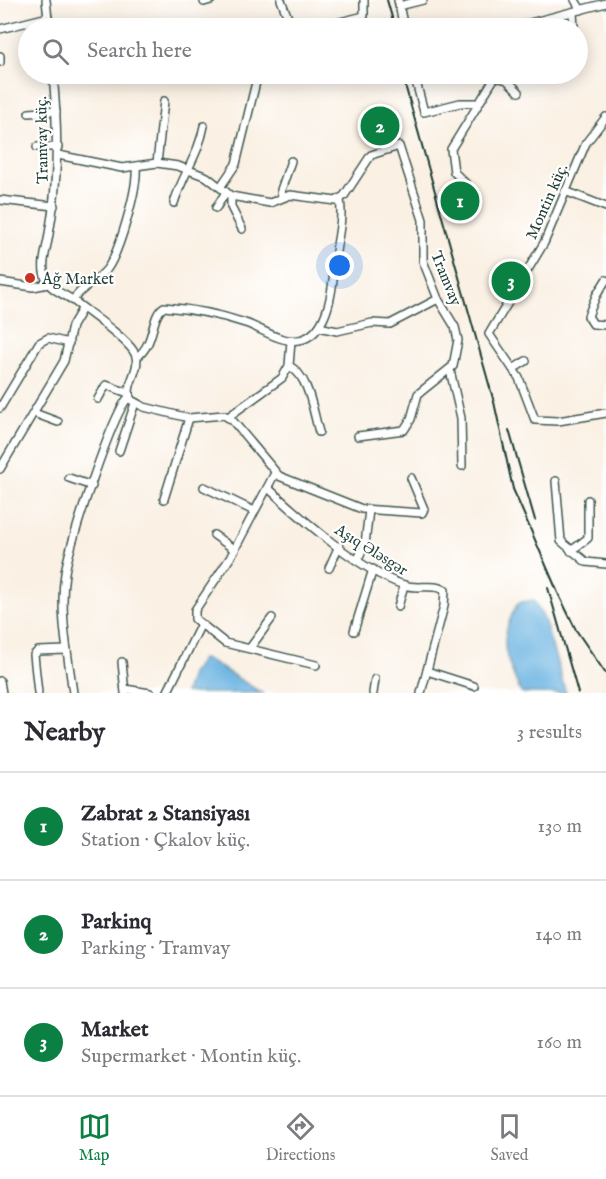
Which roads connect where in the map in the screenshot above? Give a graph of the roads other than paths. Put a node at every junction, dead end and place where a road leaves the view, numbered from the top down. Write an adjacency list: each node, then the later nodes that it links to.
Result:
1 (47, 0): 10 (street)
2 (281, 0): 12 (street)
3 (364, 0): 13 (street)
4 (423, 0): 6 (street)
5 (574, 0): 8 (street)
6 (399, 3): 14 (street)
7 (606, 3): 8 (street)
8 (580, 10): 9 (street)
9 (573, 13): 15 (street); 16 (street)
10 (48, 16): 11 (street)
11 (41, 18)
12 (288, 18)
13 (356, 18)
14 (402, 18)
15 (552, 18)
16 (573, 18)
17 (18, 24): 18 (street)
18 (0, 29)
19 (0, 56): 20 (street)
20 (0, 62)
21 (54, 84): 29 (street, Tramvay küç.)
22 (256, 84): 39 (street)
23 (417, 84): 28 (street)
24 (488, 84): 28 (street)
25 (511, 84): 26 (street)
26 (519, 92)
27 (164, 101): 36 (street)
28 (478, 103): 45 (street)
29 (56, 111): 30 (street); 34 (street, Tramvay küç.)
30 (29, 113)
31 (606, 117): 40 (street, Montin küç.)
32 (204, 126): 38 (street)
33 (37, 147): 34 (street)
34 (58, 151): 37 (street); 46 (street, Tramvay küç.)
35 (291, 161): 41 (street)
36 (157, 163): 37 (street); 38 (street)
37 (136, 168): 54 (street)
38 (187, 169): 39 (street); 44 (street)
39 (226, 191): 41 (street); 48 (street); 49 (street)
40 (565, 191): 47 (street); 63 (street, Montin küç.)
41 (282, 197): 43 (street)
42 (0, 200): 46 (street)
43 (340, 200): 53 (street, Tramvay); 57 (street)
44 (174, 203)
45 (474, 205)
46 (54, 206): 52 (street, Tramvay küç.)
47 (606, 207)
48 (216, 208)
49 (242, 229)
50 (606, 280): 56 (street)
51 (0, 282): 52 (street)
52 (48, 284): 54 (street)
53 (438, 299): 57 (street); 64 (street, Tramvay)
54 (73, 300): 55 (street)
55 (82, 309): 59 (street); 60 (street)
56 (606, 325)
57 (319, 327): 58 (street)
58 (291, 341): 60 (street); 62 (street)
59 (69, 343): 68 (street); 69 (street)
60 (137, 357): 65 (street)
61 (526, 362): 63 (street)
62 (289, 366): 71 (street); 74 (street)
63 (513, 369): 70 (street, Montin küç.)
64 (450, 370): 75 (street); 77 (street, Tramvay)
65 (129, 395): 66 (street); 67 (street); 83 (street)
66 (98, 399)
67 (135, 403): 72 (street); 76 (street)
68 (0, 408)
69 (34, 413): 73 (street); 78 (street)
70 (606, 413)
71 (228, 417): 72 (street); 79 (street)
72 (189, 418): 86 (street)
73 (58, 422)
74 (319, 432)
75 (358, 436)
76 (119, 451)
77 (462, 466)
78 (0, 470)
79 (275, 473): 85 (street); 88 (street)
80 (69, 478): 83 (street)
81 (411, 478): 88 (street)
82 (555, 481): 93 (street)
83 (92, 486): 104 (street)
84 (204, 487): 89 (street)
85 (268, 488): 89 (street); 91 (street, Aşıq Ələsgər)
86 (164, 499)
87 (588, 500): 93 (street)
88 (369, 510): 94 (street)
89 (254, 511): 92 (street)
90 (214, 534): 92 (street)
91 (339, 546): 94 (street, Aşıq Ələsgər); 96 (street)
92 (235, 550): 101 (street)
93 (571, 551): 95 (street)
94 (358, 559): 97 (street, Aşıq Ələsgər)
95 (606, 564)
96 (329, 568)
97 (373, 569): 98 (street, Aşıq Ələsgər); 102 (street)
98 (404, 585): 99 (street); 107 (street, Aşıq Ələsgər)
99 (398, 607)
100 (272, 618): 103 (street)
101 (200, 626): 103 (street); 116 (street)
102 (354, 631)
103 (250, 648): 106 (street)
104 (67, 650): 113 (street); 114 (street)
105 (122, 662): 111 (street)
106 (316, 665)
107 (427, 671): 110 (street); 118 (street, Aşıq Ələsgər)
108 (375, 679): 117 (street)
109 (0, 681): 112 (street)
110 (474, 686)
111 (125, 691): 115 (street)
112 (2, 693)
113 (38, 693)
114 (73, 693)
115 (150, 693)
116 (167, 693)
117 (373, 693)
118 (422, 693)

